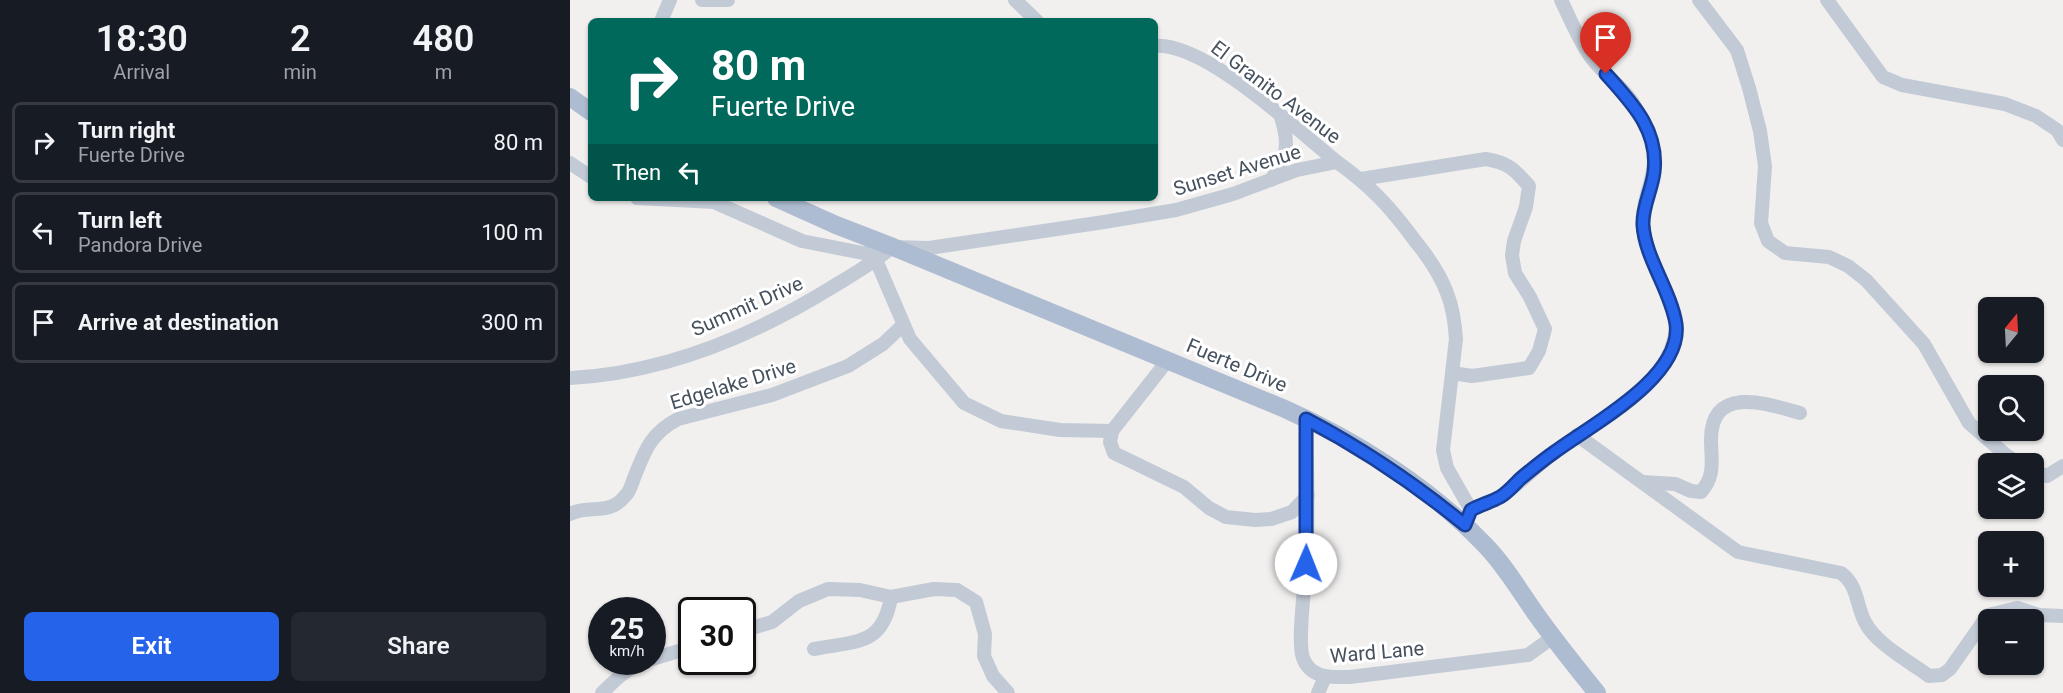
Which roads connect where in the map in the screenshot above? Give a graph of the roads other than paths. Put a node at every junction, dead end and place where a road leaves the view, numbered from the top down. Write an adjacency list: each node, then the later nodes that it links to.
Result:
1 (670, 0): 8 (street)
2 (702, 0): 3 (street)
3 (728, 0)
4 (1015, 0): 9 (street)
5 (1561, 0): 31 (street)
6 (1699, 0): 32 (street)
7 (1827, 0): 14 (street)
8 (662, 18)
9 (1034, 18)
10 (1158, 46): 13 (street, El Granito Avenue)
11 (570, 97): 12 (main road)
12 (588, 110)
13 (1281, 117): 15 (street, El Granito Avenue); 19 (street)
14 (2063, 140)
15 (1337, 162): 18 (street); 19 (street, Sunset Avenue)
16 (570, 163): 17 (street)
17 (588, 175)
18 (1361, 179): 26 (street); 26 (street)
19 (1271, 180): 22 (street, Sunset Avenue)
20 (695, 201): 22 (street, Sunset Avenue)
21 (783, 201): 22 (main road, Fuerte Drive)
22 (893, 247): 23 (street, Summit Drive); 25 (main road, Fuerte Drive)
23 (876, 260): 24 (street); 27 (street, Summit Drive)
24 (903, 325): 30 (street); 37 (street, Edgelake Drive)
25 (1168, 360): 29 (main road, Fuerte Drive); 30 (street)
26 (1452, 373): 38 (street)
27 (570, 378)
28 (1800, 413): 35 (street)
29 (1306, 419): 36 (street, Ward Lane); 38 (main road, Fuerte Drive)
30 (1112, 431): 36 (street)
31 (1577, 435): 35 (street); 38 (street)
32 (2004, 453)
33 (2063, 466): 34 (street)
34 (2044, 475)
35 (1643, 482): 40 (street)
36 (1308, 495): 45 (street, Ward Lane)
37 (570, 514)
38 (1468, 518): 42 (main road, Fuerte Drive)
39 (891, 597): 41 (street); 43 (street); 47 (street)
40 (2063, 616)
41 (756, 627)
42 (1553, 637): 45 (street, Ward Lane); 49 (main road, Fuerte Drive)
43 (814, 649)
44 (622, 675): 46 (street)
45 (1325, 677): 48 (street)
46 (602, 693)
47 (1008, 693)
48 (1318, 693)
49 (1597, 693)

